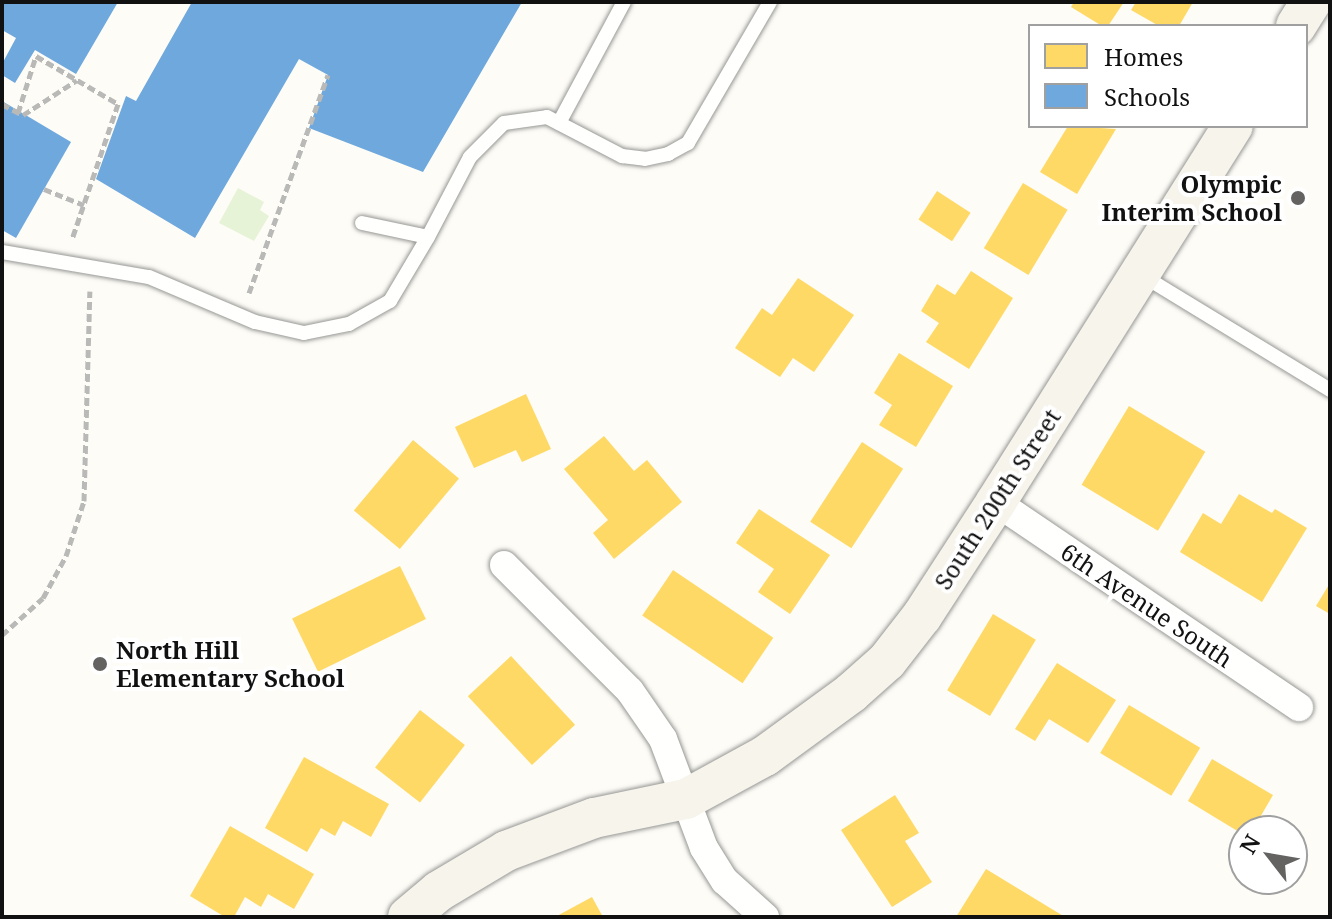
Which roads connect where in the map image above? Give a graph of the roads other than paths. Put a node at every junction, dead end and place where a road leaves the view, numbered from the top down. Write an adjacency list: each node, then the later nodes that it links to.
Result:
1 (624, 2): 3 (lane)
2 (770, 2): 3 (lane)
3 (559, 123): 6 (lane)
4 (1232, 128): 8 (street, South 200th Street)
5 (362, 223): 6 (lane)
6 (428, 237): 7 (lane)
7 (2, 252)
8 (1140, 274): 9 (lane); 10 (street, South 200th Street)
9 (1330, 390)
10 (996, 502): 12 (street, 6th Avenue South); 13 (street, South 200th Street)
11 (504, 565): 13 (street)
12 (1299, 707)
13 (686, 799): 14 (street, South 200th Street); 15 (street)
14 (408, 917)
15 (765, 917)

